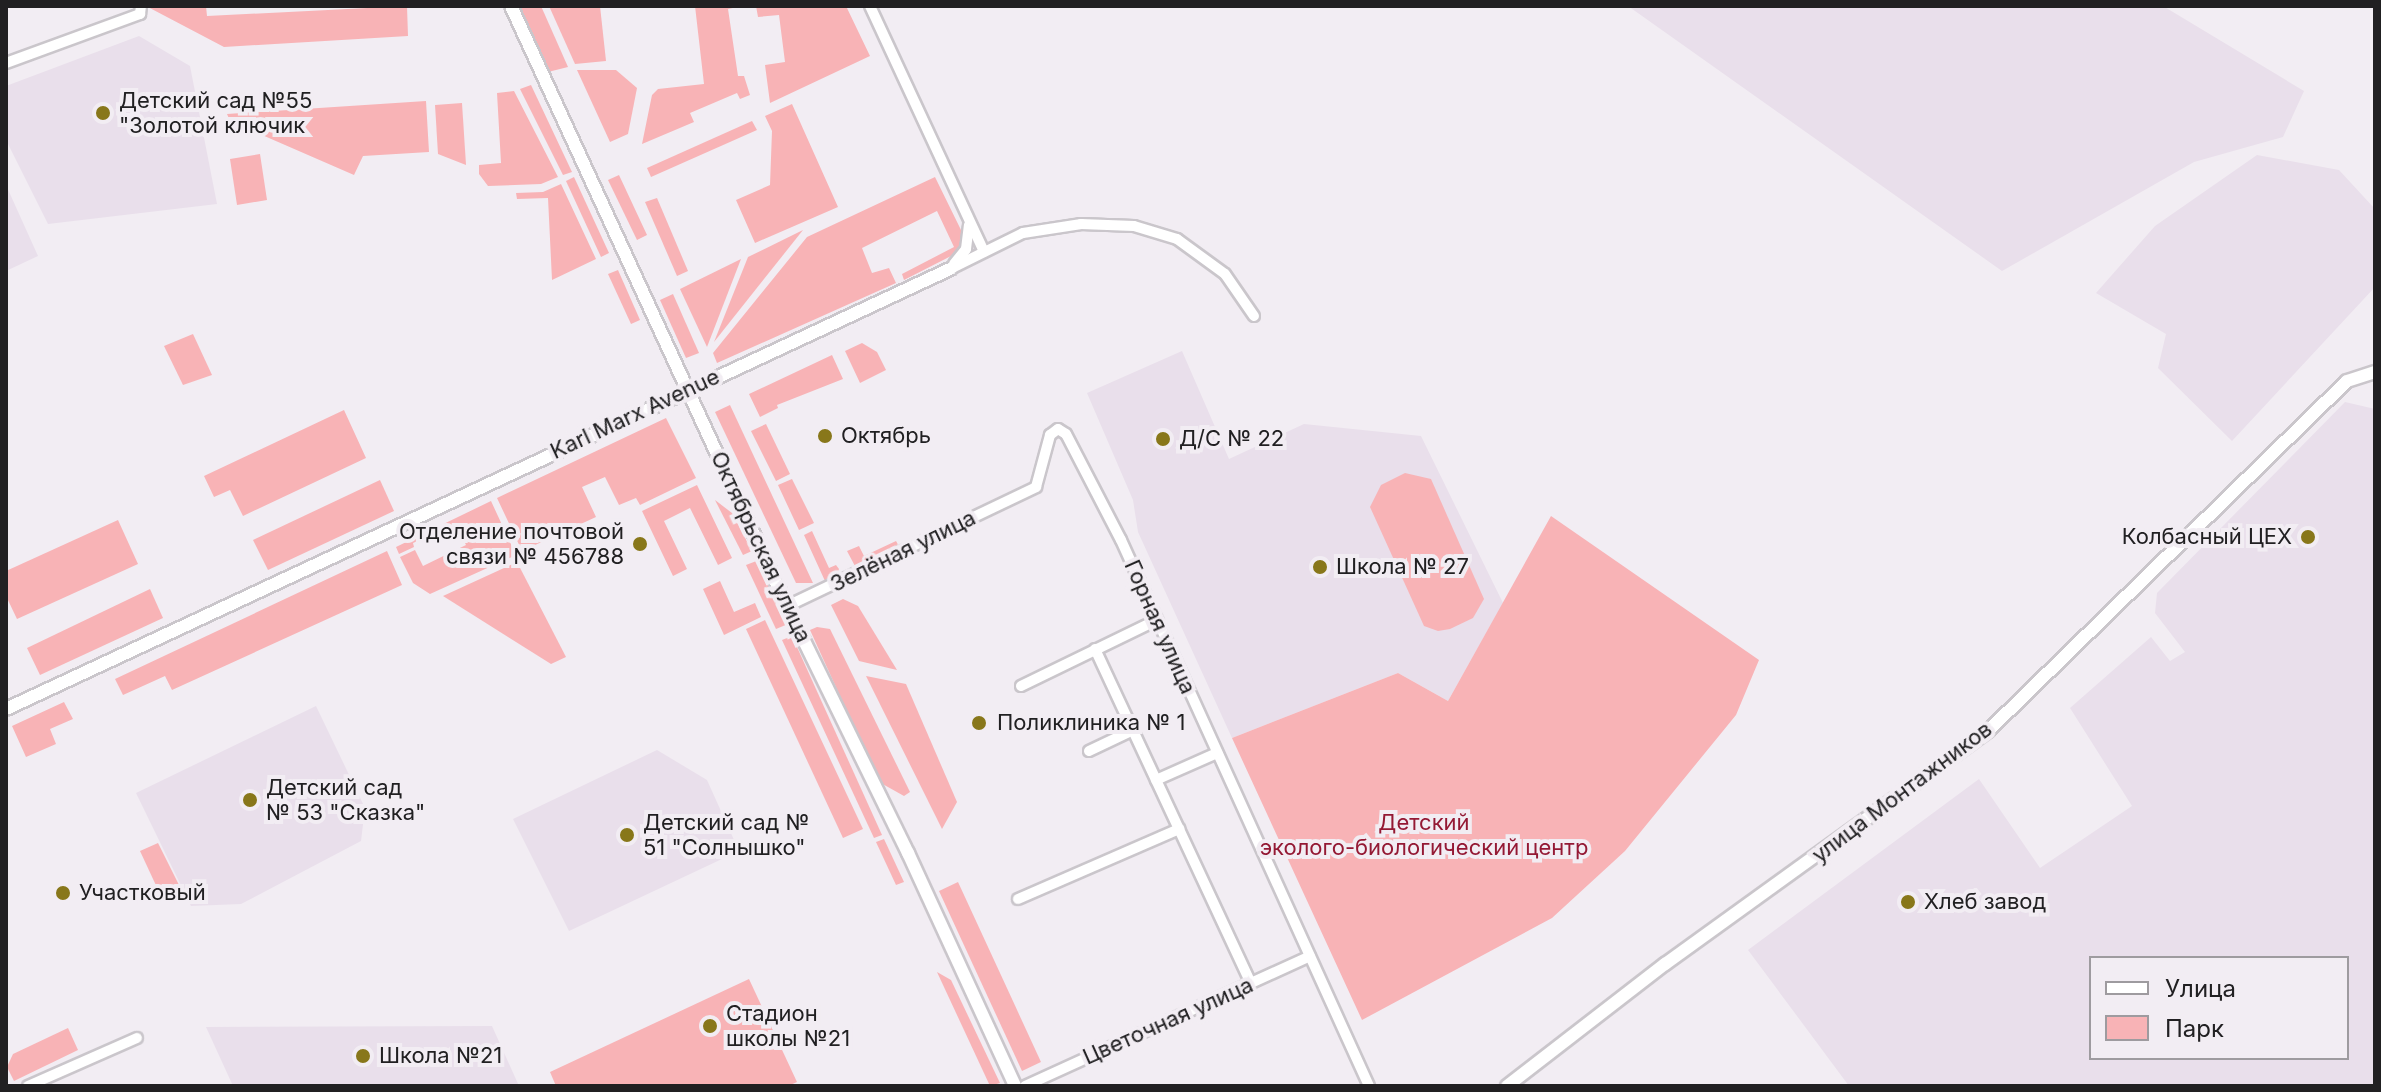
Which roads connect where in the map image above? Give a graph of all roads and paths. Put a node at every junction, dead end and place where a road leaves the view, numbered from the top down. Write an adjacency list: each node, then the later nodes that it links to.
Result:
1 (511, 6): 10 (street, Октябрьская улица)
2 (870, 6): 5 (street)
3 (140, 10): 4 (street)
4 (6, 63)
5 (967, 215): 6 (street); 7 (street)
6 (984, 252): 7 (street, Karl Marx Avenue); 8 (street, Karl Marx Avenue)
7 (950, 269): 10 (street, Karl Marx Avenue)
8 (1254, 316)
9 (2375, 372): 30 (street, улица Монтажников)
10 (688, 390): 12 (street, Октябрьская улица); 16 (street, Karl Marx Avenue)
11 (1018, 496): 12 (street, Зелёная улица); 13 (street, Горная улица)
12 (787, 606): 27 (street, Октябрьская улица)
13 (1157, 620): 14 (street); 19 (street, Горная улица)
14 (1095, 649): 15 (street); 17 (street)
15 (1021, 686)
16 (6, 709)
17 (1133, 730): 18 (street); 20 (street)
18 (1089, 751)
19 (1217, 753): 20 (street); 23 (street, Горная улица)
20 (1156, 780): 21 (street)
21 (1179, 829): 22 (street); 24 (street)
22 (1018, 899)
23 (1310, 956): 24 (street, Цветочная улица); 29 (street, Горная улица)
24 (1251, 983): 28 (street, Цветочная улица)
25 (137, 1038): 26 (street)
26 (28, 1086)
27 (1015, 1086)
28 (1025, 1086)
29 (1369, 1086)
30 (1507, 1086)

